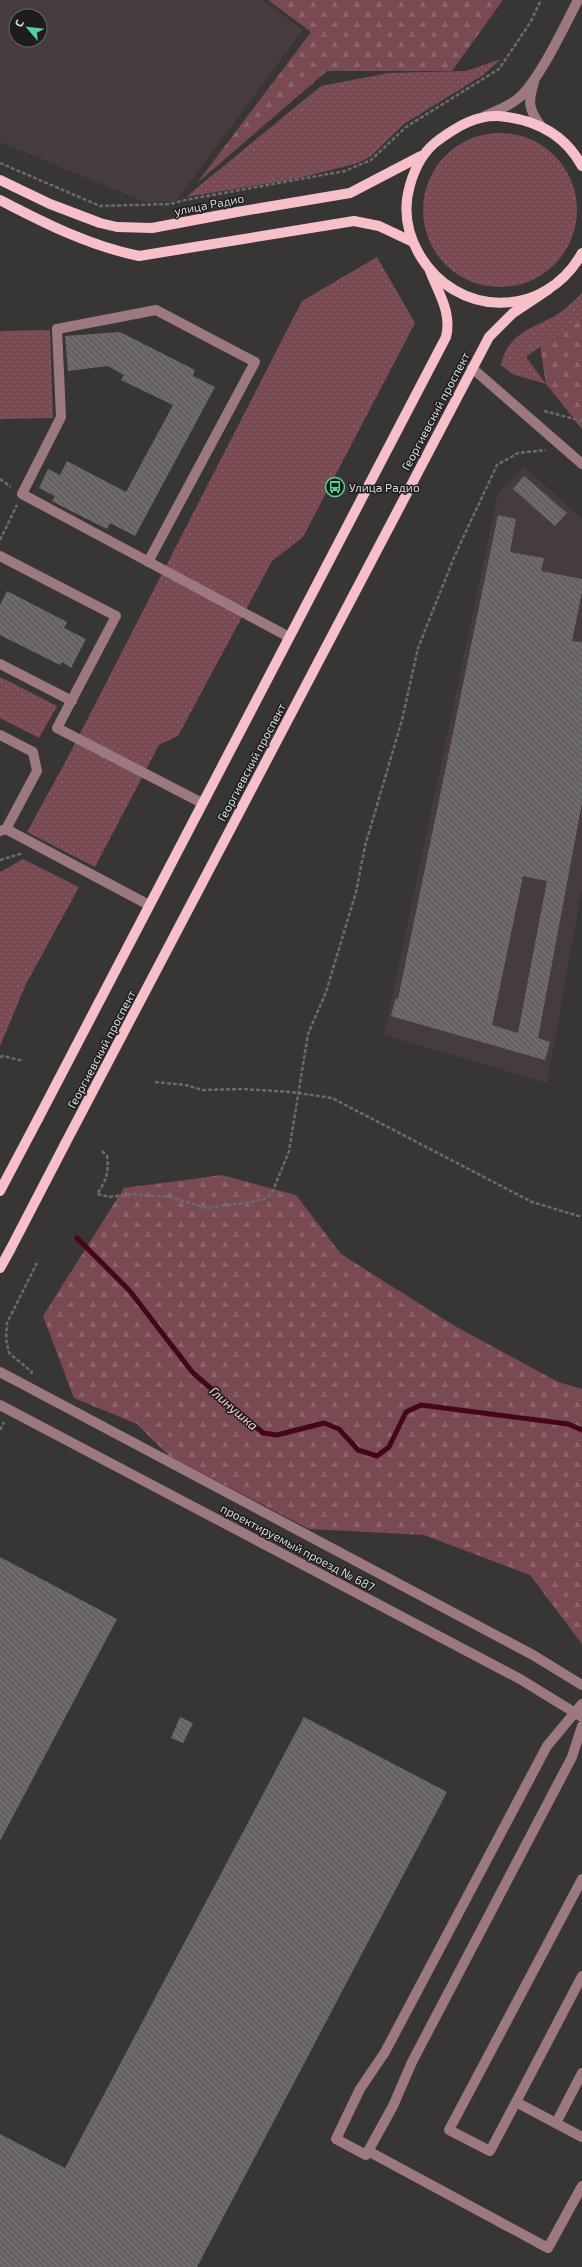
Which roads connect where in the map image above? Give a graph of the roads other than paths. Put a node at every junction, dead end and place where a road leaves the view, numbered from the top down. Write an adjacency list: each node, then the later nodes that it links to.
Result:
1 (578, 0): 2 (street)
2 (536, 76): 3 (street); 4 (street)
3 (485, 116): 4 (main road); 7 (main road)
4 (540, 125): 5 (main road)
5 (568, 146): 6 (main road); 8 (main road)
6 (582, 153)
7 (423, 155): 9 (main road, улица Радио); 11 (main road)
8 (582, 166)
9 (0, 180)
10 (0, 200): 11 (main road)
11 (413, 242): 13 (main road)
12 (582, 253): 14 (main road)
13 (430, 272): 14 (main road); 19 (main road, Георгиевский проспект)
14 (549, 289): 15 (main road, Георгиевский проспект)
15 (472, 368): 16 (street); 27 (main road, Георгиевский проспект, bridge)
16 (582, 464)
17 (0, 556): 21 (street)
18 (148, 562): 18 (street); 19 (street)
19 (289, 637): 23 (main road, Георгиевский проспект)
20 (0, 664): 21 (street)
21 (72, 701): 23 (street)
22 (0, 735): 24 (street)
23 (202, 803): 25 (main road, Георгиевский проспект)
24 (3, 830): 25 (street)
25 (149, 905): 26 (main road, Георгиевский проспект, bridge)
26 (0, 1191)
27 (0, 1268)
28 (0, 1372): 30 (street, проектируемый проезд № 687)
29 (0, 1405): 32 (street, проектируемый проезд № 687)
30 (582, 1685)
31 (582, 1704): 32 (street)
32 (578, 1715): 40 (street)
33 (582, 1726): 40 (street)
34 (582, 1879): 37 (street)
35 (582, 1976): 37 (street)
36 (582, 2073): 38 (street)
37 (516, 2102): 38 (street)
38 (556, 2123): 39 (street)
39 (582, 2138)
40 (368, 2151): 41 (street)
41 (582, 2186)

